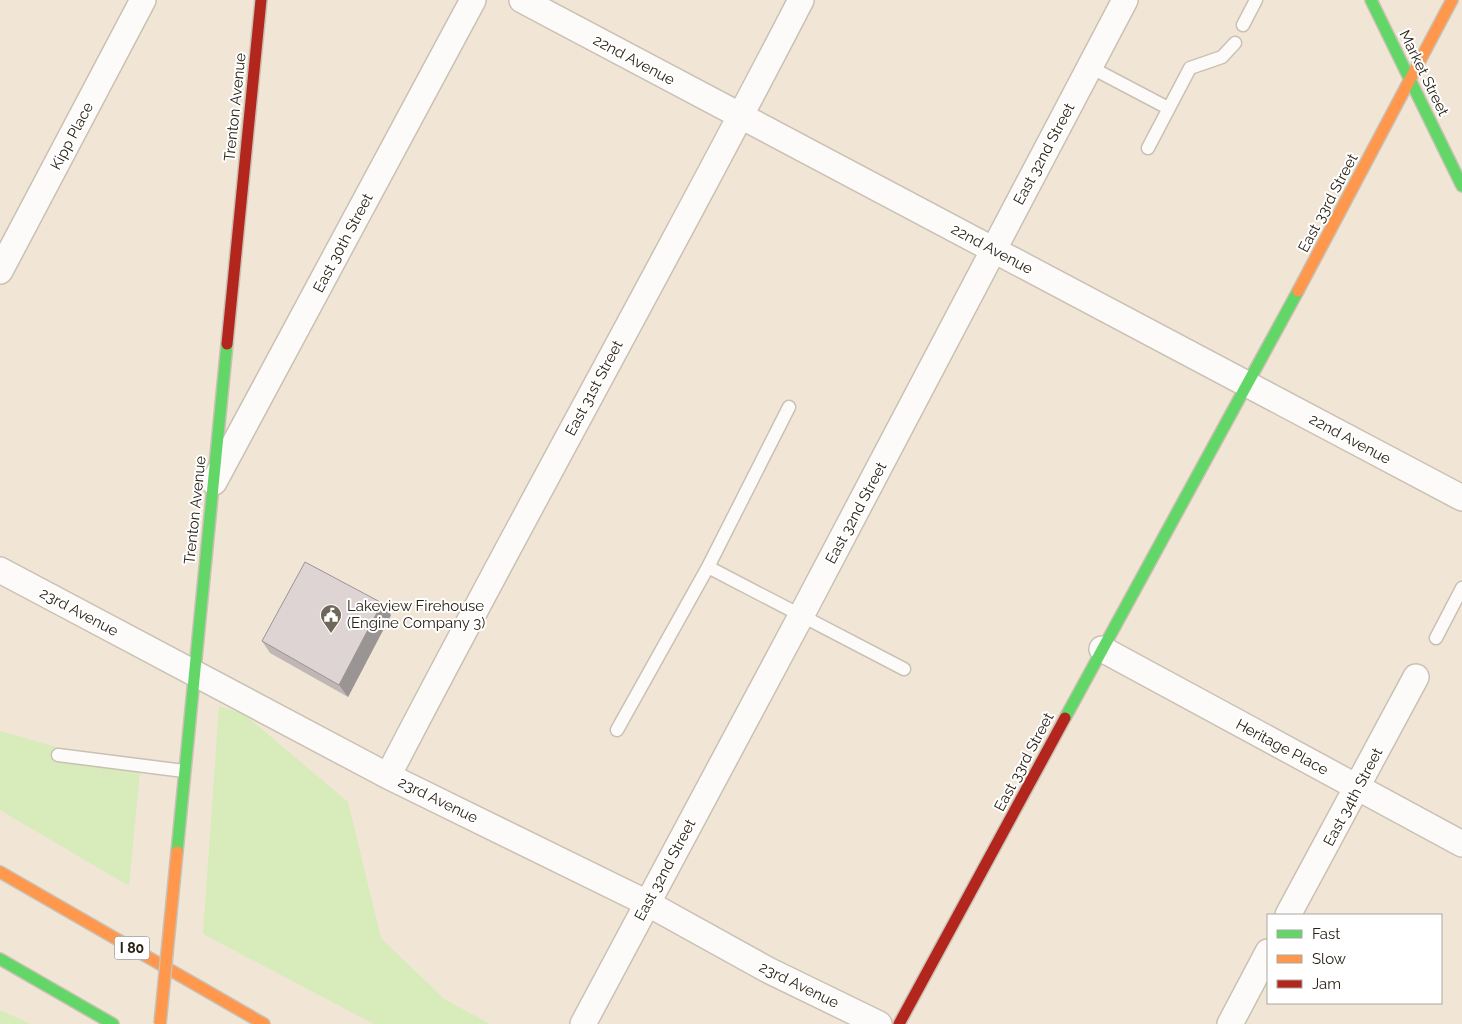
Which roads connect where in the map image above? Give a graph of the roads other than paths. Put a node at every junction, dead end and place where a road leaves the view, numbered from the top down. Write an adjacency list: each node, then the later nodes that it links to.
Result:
1 (143, 0): 19 (street, Kipp Place)
2 (261, 0): 22 (main road, Trenton Avenue)
3 (473, 0): 22 (street, East 30th Street)
4 (522, 0): 15 (street, 22nd Avenue)
5 (801, 0): 15 (street, East 31st Street)
6 (1125, 0): 12 (street, East 32nd Street)
7 (1256, 0): 10 (lane)
8 (1371, 0): 13 (main road, Market Street)
9 (1452, 0): 13 (main road, East 33rd Street)
10 (1244, 25)
11 (1235, 43): 14 (lane)
12 (1090, 67): 14 (lane); 18 (street, East 32nd Street)
13 (1410, 79): 17 (main road, Market Street); 20 (main road, East 33rd Street)
14 (1168, 108): 16 (lane)
15 (741, 116): 18 (street, 22nd Avenue); 36 (street, East 31st Street)
16 (1148, 148)
17 (1462, 186)
18 (994, 250): 20 (street, 22nd Avenue); 27 (street, East 32nd Street)
19 (0, 271)
20 (1248, 385): 23 (street, 22nd Avenue); 29 (main road, East 33rd Street)
21 (790, 406): 24 (lane)
22 (212, 486): 31 (main road, Trenton Avenue)
23 (1462, 498)
24 (708, 567): 27 (lane); 33 (lane)
25 (0, 570): 31 (street, 23rd Avenue)
26 (1462, 588): 28 (lane)
27 (801, 616): 30 (lane); 40 (street, East 32nd Street)
28 (1436, 638)
29 (1102, 649): 37 (street, Heritage Place); 49 (main road, East 33rd Street)
30 (904, 669)
31 (193, 672): 35 (main road, Trenton Avenue); 36 (street, 23rd Avenue)
32 (1416, 677): 37 (street, East 34th Street)
33 (617, 730)
34 (58, 755): 35 (lane)
35 (184, 770): 45 (main road, Trenton Avenue, bridge)
36 (388, 776): 40 (street, 23rd Avenue)
37 (1358, 788): 38 (street, Heritage Place); 41 (street, East 34th Street)
38 (1462, 844)
39 (0, 872): 46 (main road, I 80)
40 (647, 903): 47 (street, East 32nd Street); 48 (street, 23rd Avenue)
41 (1289, 914)
42 (1267, 954): 50 (street)
43 (0, 959): 44 (main road)
44 (113, 1024)
45 (160, 1024)
46 (264, 1024)
47 (583, 1024)
48 (880, 1024)
49 (899, 1024)
50 (1230, 1024)

